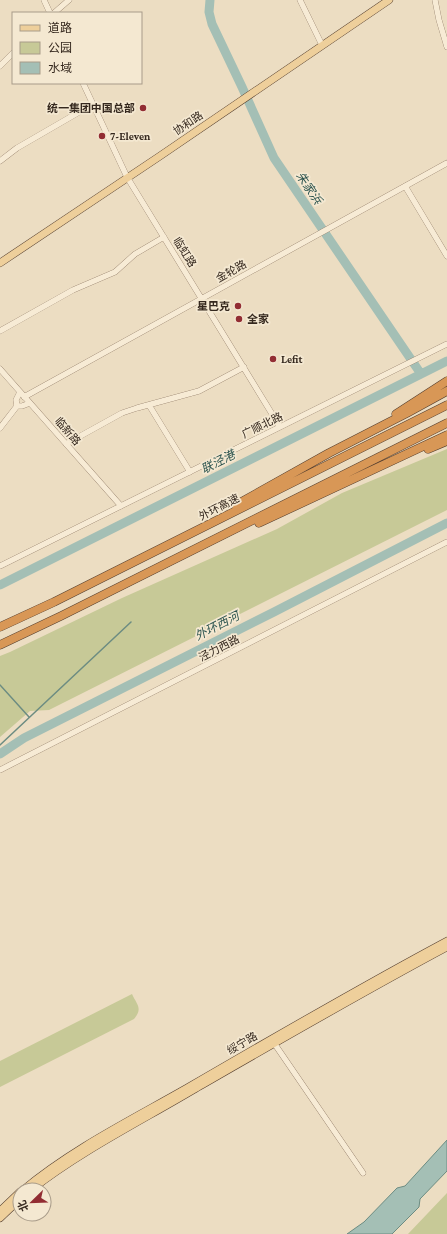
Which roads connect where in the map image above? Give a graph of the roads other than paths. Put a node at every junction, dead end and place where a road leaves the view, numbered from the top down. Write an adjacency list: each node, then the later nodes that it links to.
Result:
1 (44, 0): 6 (street)
2 (69, 0): 7 (street)
3 (300, 0): 8 (street)
4 (388, 0): 8 (main road, 协和路)
5 (435, 0): 9 (street)
6 (50, 12)
7 (55, 12)
8 (322, 45): 16 (main road, 协和路)
9 (447, 47)
10 (12, 54): 11 (street)
11 (0, 66)
12 (83, 84): 13 (street, 临虹路)
13 (93, 104): 14 (street); 16 (street, 临虹路)
14 (0, 161)
15 (447, 163): 17 (street, 金轮路)
16 (127, 177): 18 (street, 临虹路); 20 (main road, 协和路)
17 (405, 186): 19 (street); 21 (street, 金轮路)
18 (164, 237): 21 (street, 临虹路); 22 (street)
19 (447, 256)
20 (0, 263)
21 (202, 299): 24 (street, 临虹路); 29 (street, 金轮路)
22 (0, 331)
23 (447, 344): 35 (street, 广顺北路)
24 (244, 367): 31 (street); 35 (street, 临虹路)
25 (0, 369): 28 (street, 临新路)
26 (447, 381): 38 (highway)
27 (447, 391): 38 (highway)
28 (20, 392): 29 (street, 临新路); 33 (street)
29 (24, 397): 30 (street, 临新路)
30 (30, 403): 33 (street); 40 (street, 临新路)
31 (149, 405): 40 (street); 42 (street)
32 (447, 405): 45 (highway, 外环高速)
33 (17, 406): 36 (street)
34 (447, 423): 47 (highway)
35 (280, 427): 42 (street, 广顺北路)
36 (0, 428)
37 (447, 435): 41 (highway)
38 (360, 437): 45 (highway)
39 (447, 441): 41 (highway)
40 (66, 444): 43 (street, 临新路)
41 (378, 468): 47 (highway)
42 (190, 472): 43 (street, 广顺北路)
43 (121, 506): 46 (street, 广顺北路)
44 (447, 542): 50 (street, 泾力西路)
45 (154, 552): 48 (highway, 外环高速)
46 (0, 566)
47 (161, 566): 49 (highway)
48 (0, 627)
49 (0, 644)
50 (0, 770)
51 (447, 941): 54 (main road, 绥宁路)
52 (447, 947): 53 (main road, 绥宁路)
53 (274, 1043): 54 (main road, 绥宁路); 55 (street)
54 (53, 1170): 56 (main road); 57 (main road)
55 (363, 1174)
56 (35, 1182)
57 (40, 1182)
58 (12, 1200): 60 (main road)
59 (12, 1207): 61 (main road)
60 (0, 1211)
61 (0, 1218)

